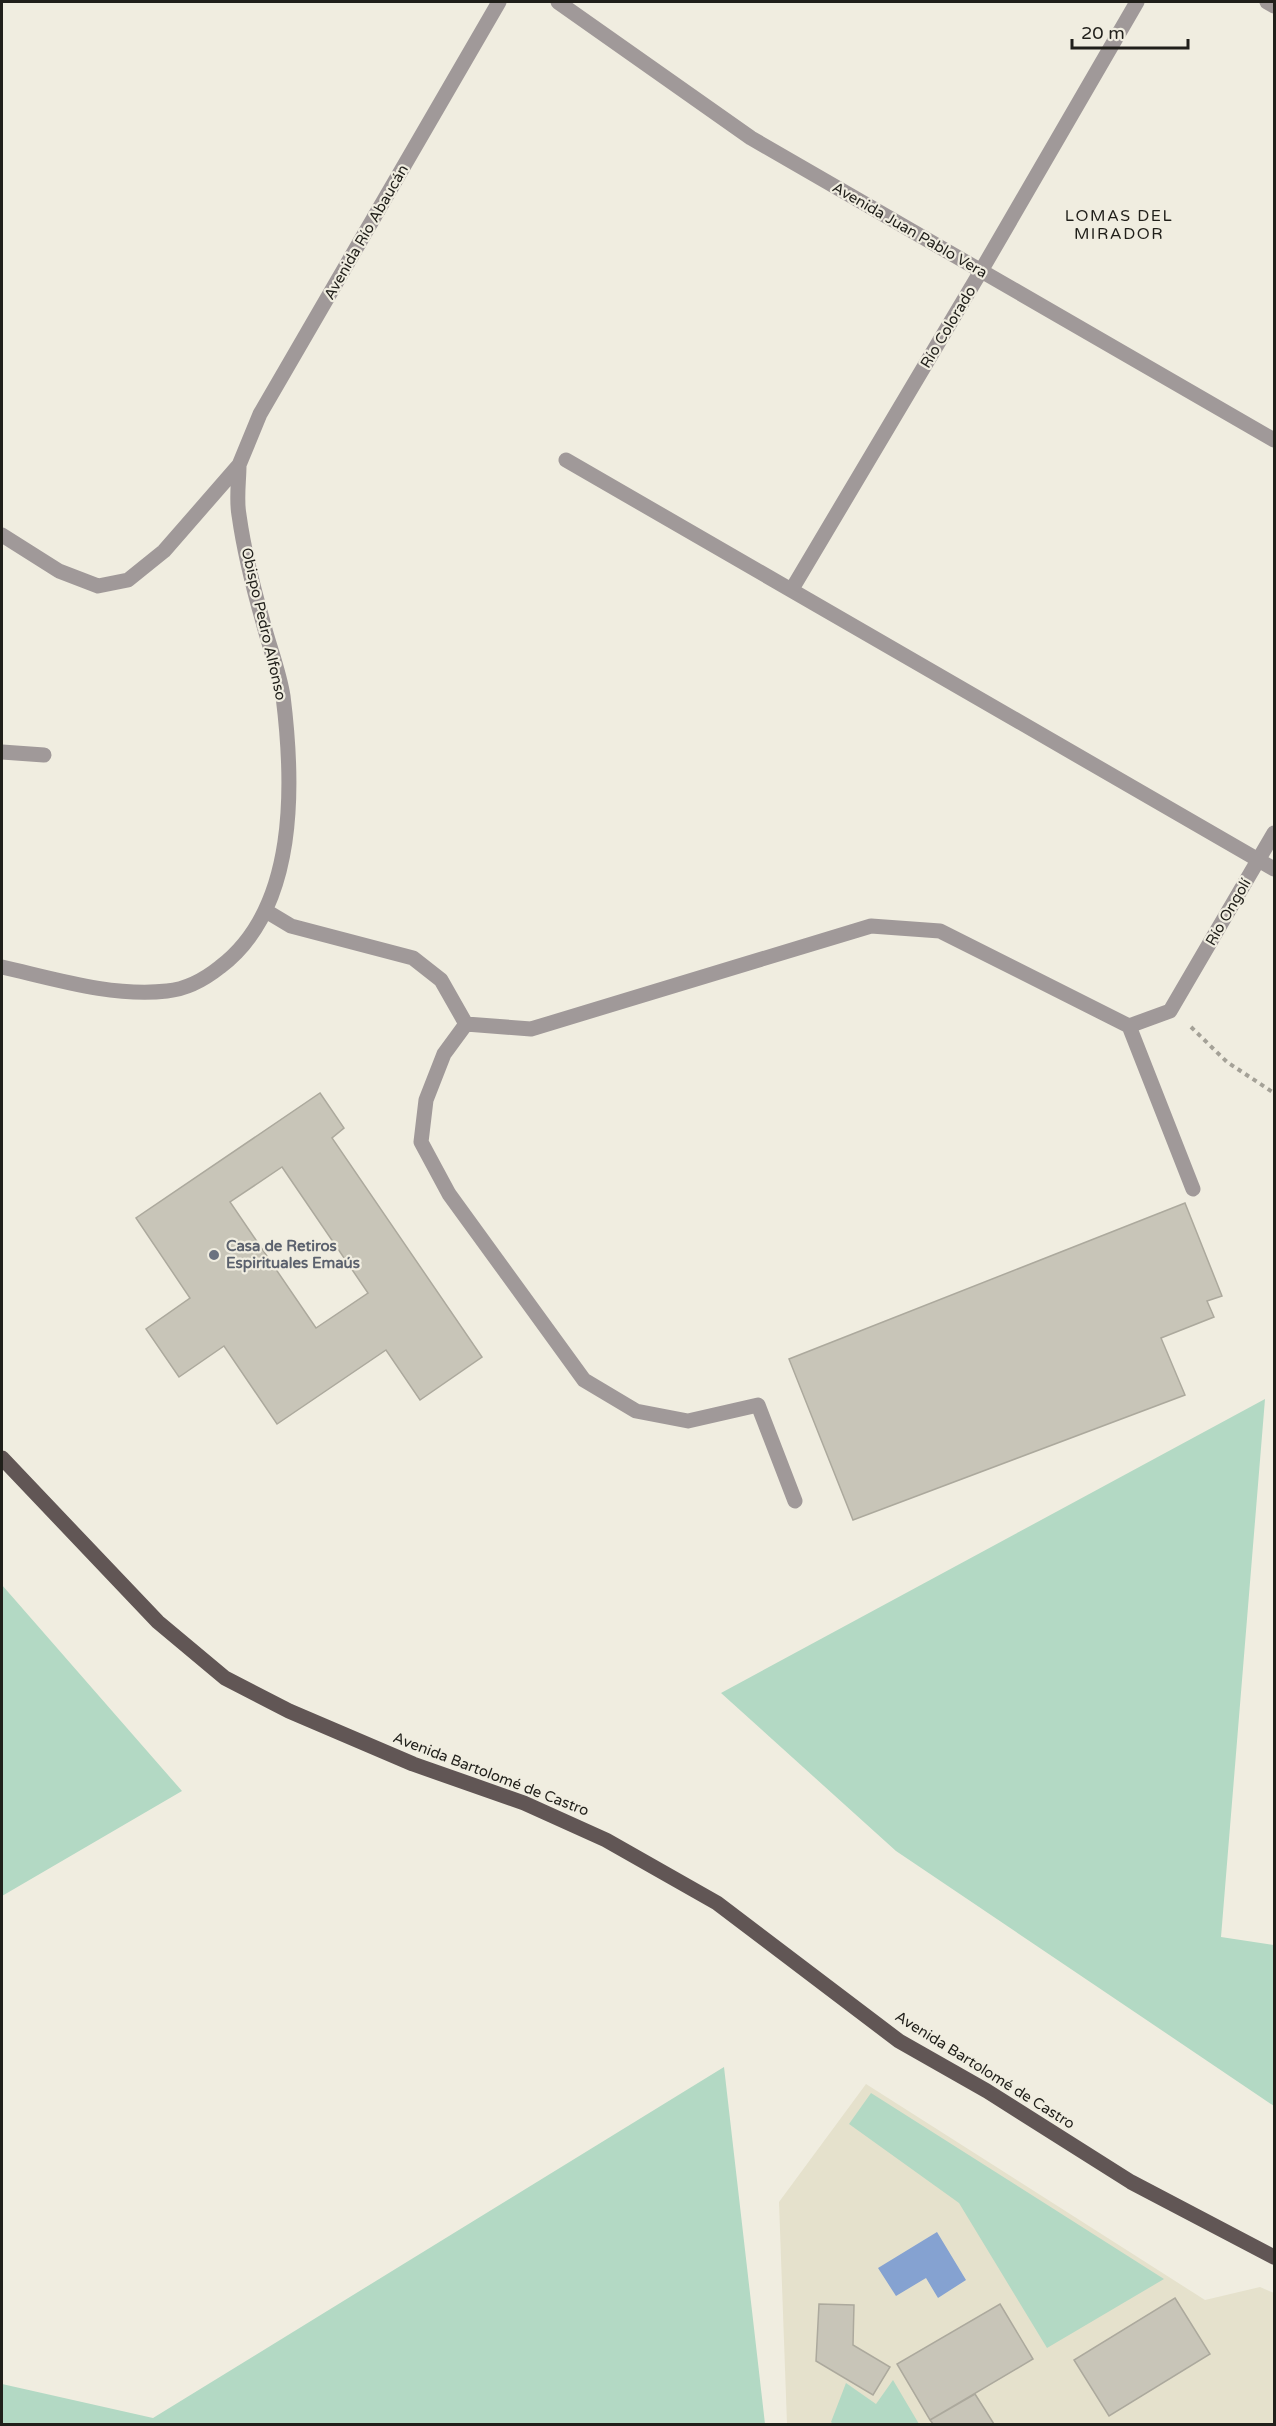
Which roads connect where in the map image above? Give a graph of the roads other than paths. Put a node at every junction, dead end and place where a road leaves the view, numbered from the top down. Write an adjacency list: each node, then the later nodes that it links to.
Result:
1 (499, 2): 9 (street, Avenida Río Abaucán)
2 (558, 2): 6 (street, Avenida Juan Pablo Vera)
3 (1137, 2): 6 (street, Río Colorado)
4 (1267, 2): 5 (street)
5 (1275, 6)
6 (981, 271): 7 (street, Avenida Juan Pablo Vera); 11 (street, Río Colorado)
7 (1275, 440)
8 (566, 460): 11 (street)
9 (239, 465): 10 (street); 17 (street, Obispo Pedro Alfonso)
10 (2, 536)
11 (792, 589): 15 (street)
12 (2, 752): 13 (street)
13 (44, 755)
14 (1275, 833): 15 (street, Río Ongolí)
15 (1259, 860): 16 (street); 20 (street, Río Ongolí)
16 (1275, 869)
17 (266, 911): 18 (street, Obispo Pedro Alfonso); 19 (street)
18 (2, 967)
19 (466, 1024): 20 (street); 23 (street)
20 (1129, 1026): 21 (street)
21 (1193, 1189)
22 (2, 1458): 24 (main road, Avenida Bartolomé de Castro)
23 (795, 1501)
24 (1275, 2257)

